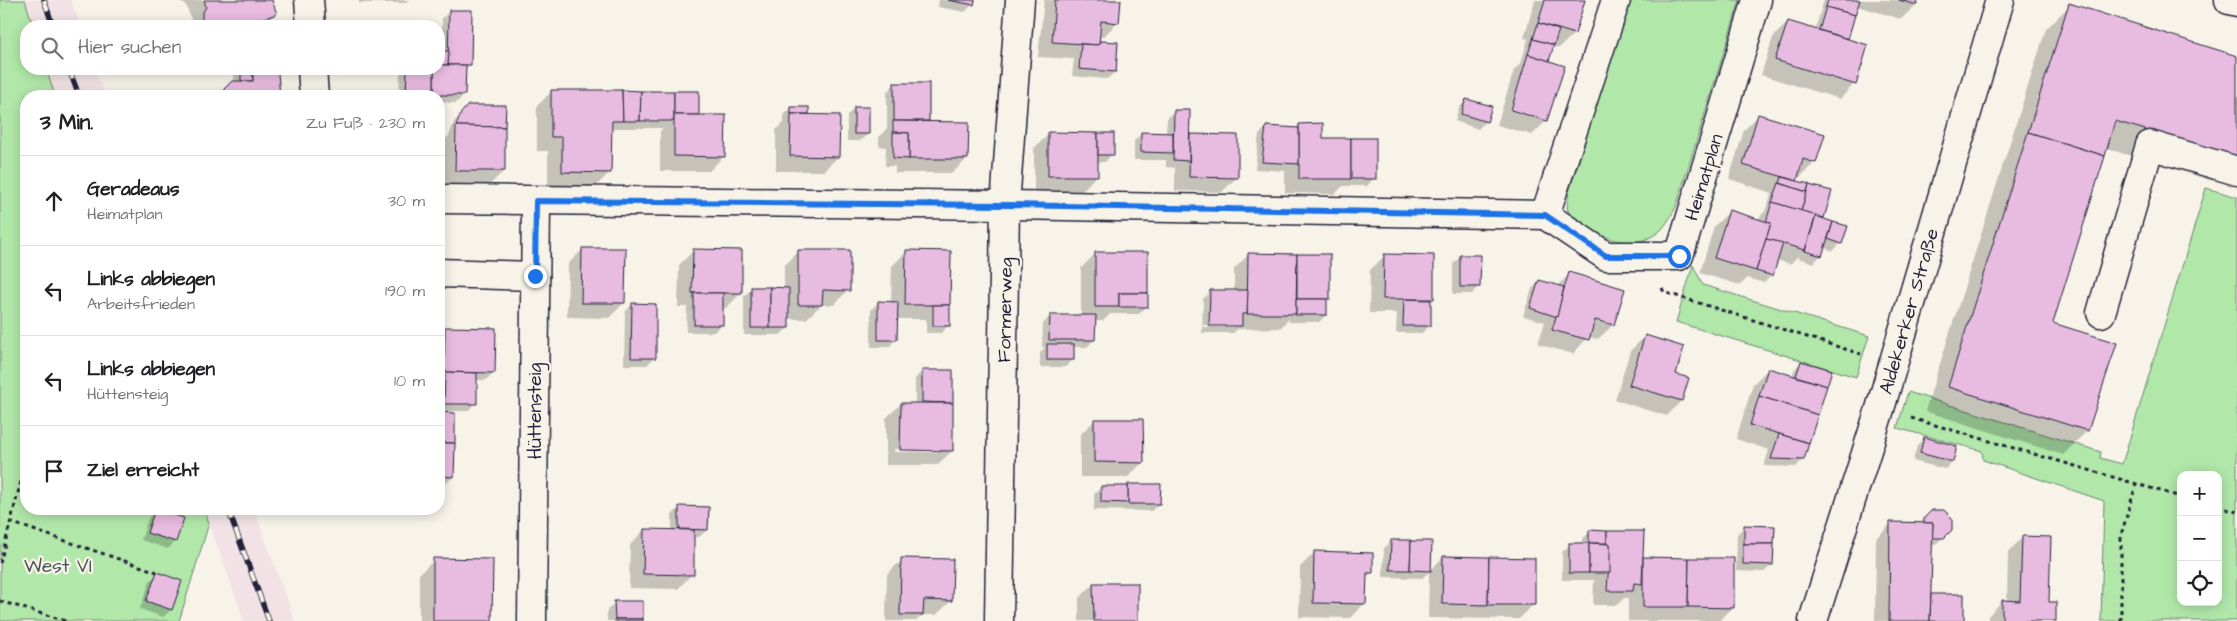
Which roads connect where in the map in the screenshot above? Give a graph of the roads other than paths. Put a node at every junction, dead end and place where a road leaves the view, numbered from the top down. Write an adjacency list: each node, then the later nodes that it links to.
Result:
1 (309, 0): 8 (street)
2 (1020, 0): 14 (street, Formerweg)
3 (1616, 0): 15 (street)
4 (1757, 0): 15 (street, Heimatplan)
5 (2000, 0): 21 (street, Aldekerker Straße)
6 (2229, 0): 7 (street)
7 (2237, 2)
8 (310, 20)
9 (312, 75): 10 (street)
10 (314, 90)
11 (2237, 171): 18 (street)
12 (445, 199): 13 (street)
13 (536, 201): 14 (street); 17 (street, Hüttensteig)
14 (1005, 205): 15 (street); 20 (street, Formerweg)
15 (1545, 215)
16 (445, 273): 17 (street)
17 (535, 276): 19 (street, Hüttensteig)
18 (2101, 313)
19 (532, 621)
20 (1000, 621)
21 (1813, 621)

